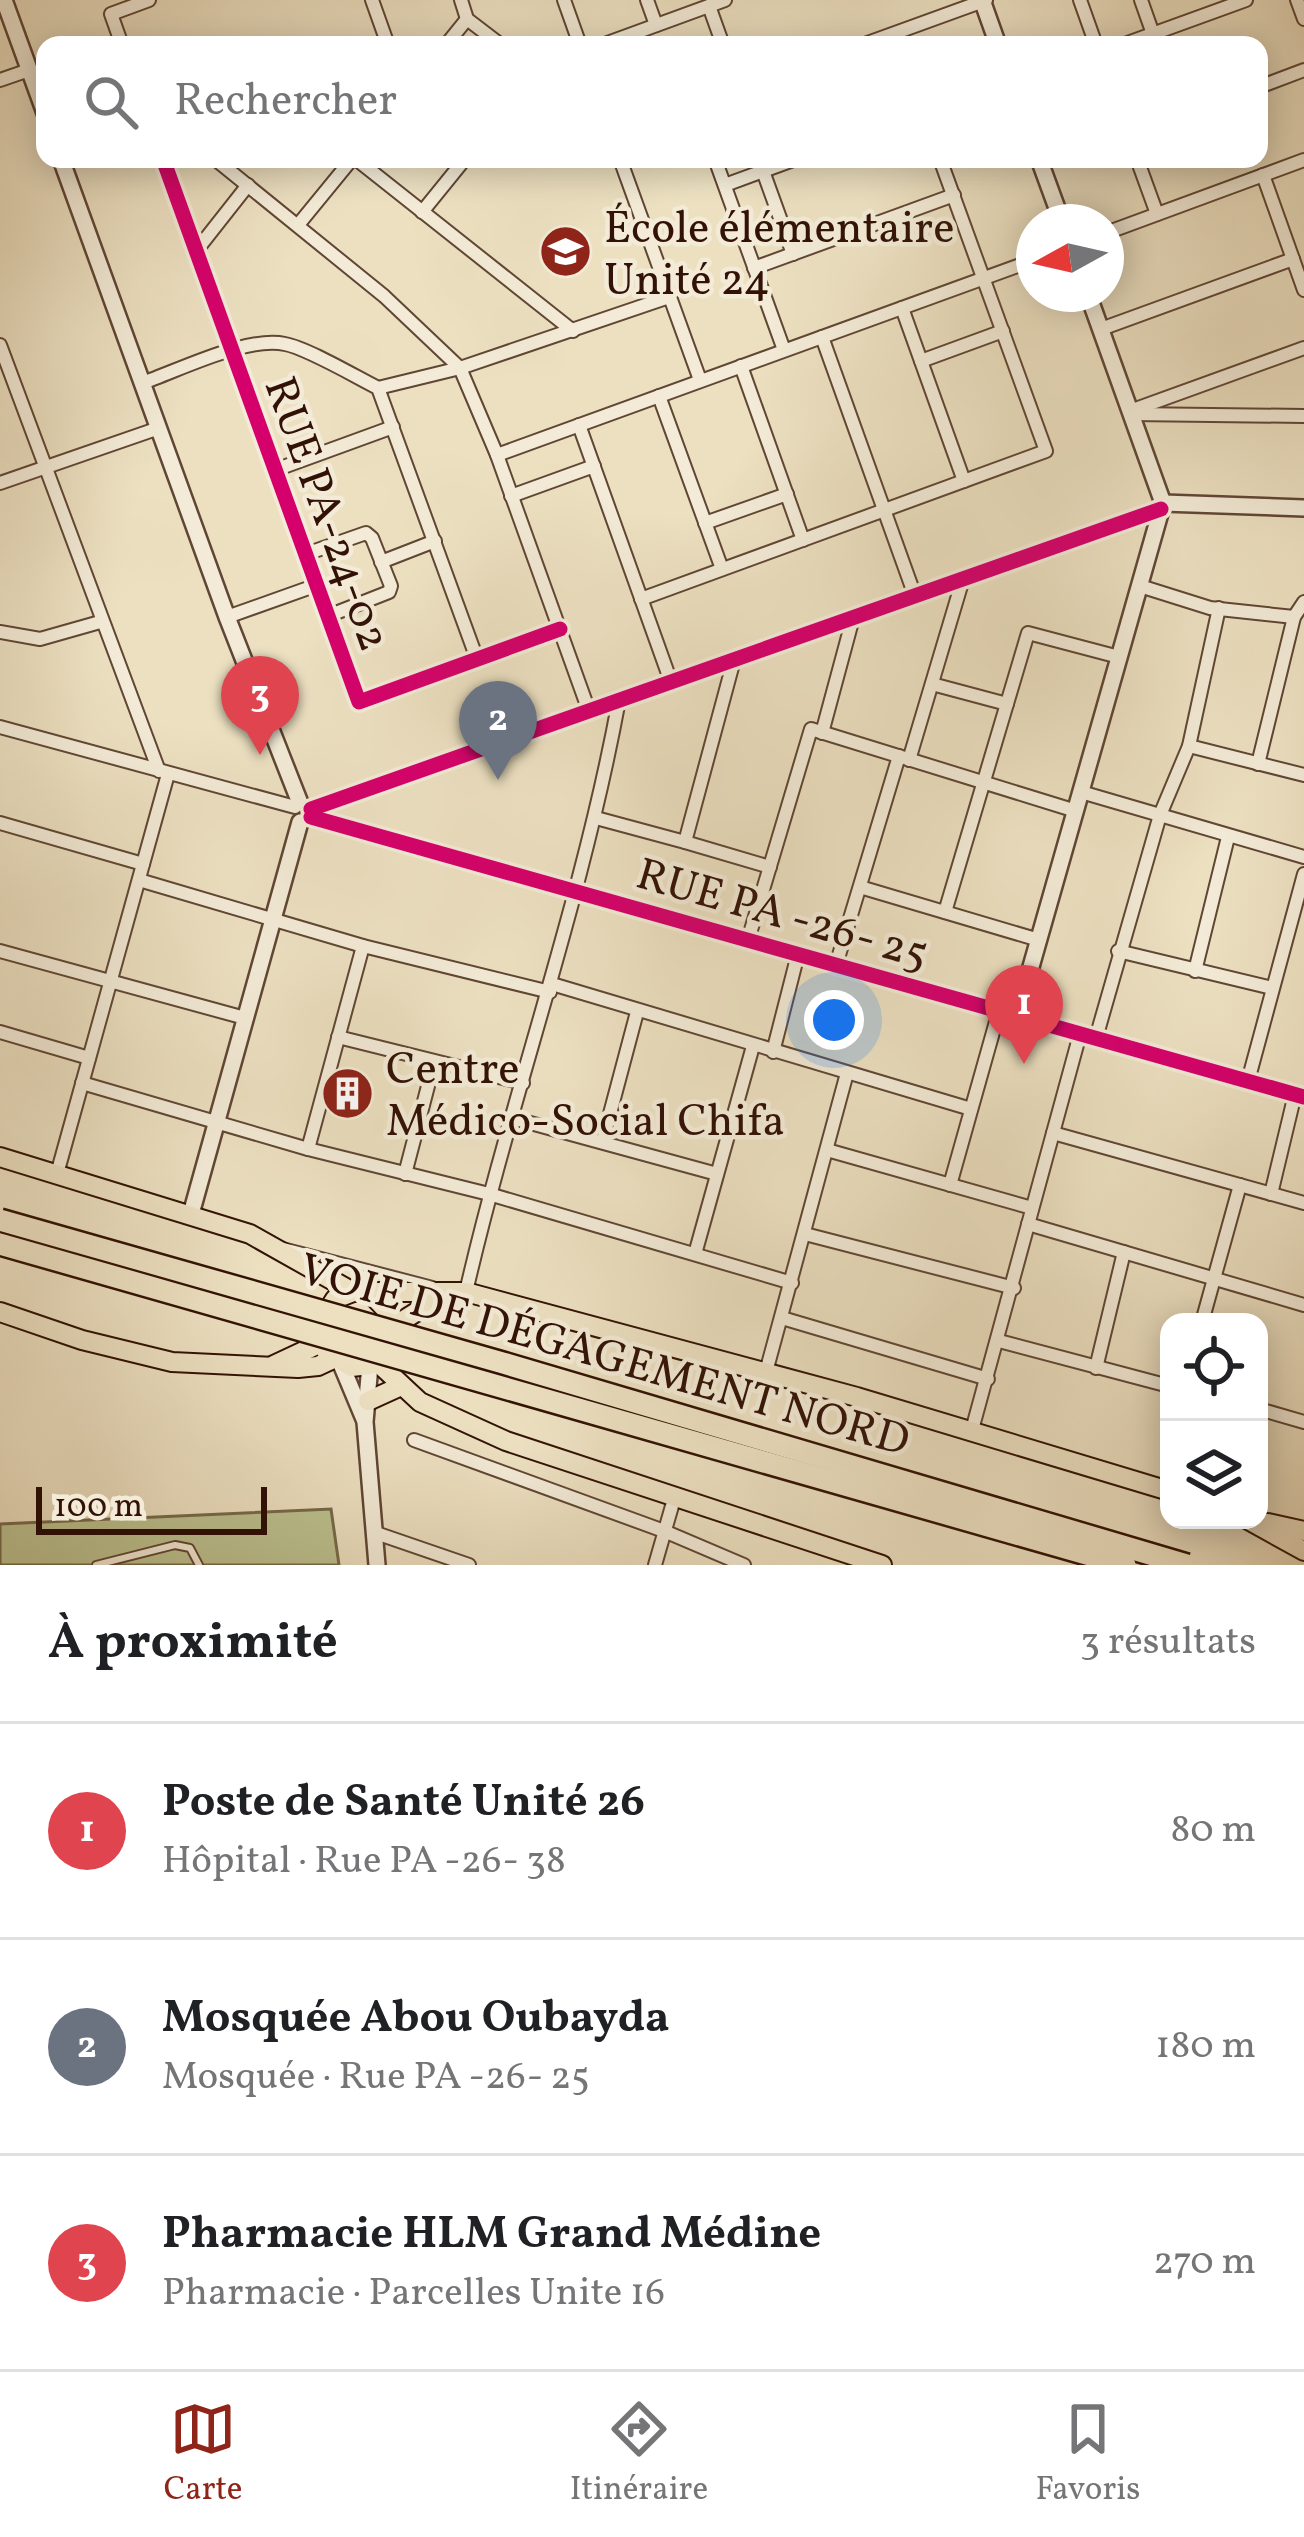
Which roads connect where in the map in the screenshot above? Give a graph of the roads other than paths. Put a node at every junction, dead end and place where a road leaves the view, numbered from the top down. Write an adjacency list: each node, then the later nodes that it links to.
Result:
1 (4, 0): 29 (street)
2 (149, 0): 18 (street)
3 (372, 0): 19 (street)
4 (460, 0): 14 (street)
5 (564, 0): 22 (street)
6 (647, 0): 16 (street)
7 (725, 0): 13 (street)
8 (983, 0): 25 (street); 26 (street)
9 (1080, 0): 27 (street)
10 (1141, 0): 17 (street)
11 (1246, 0): 17 (street)
12 (1297, 0): 15 (street)
13 (709, 6): 16 (street); 24 (street)
14 (467, 19): 20 (street); 21 (street)
15 (1304, 19)
16 (656, 26): 23 (street)
17 (1153, 34): 28 (street)
18 (119, 36)
19 (385, 36)
20 (453, 36)
21 (489, 36)
22 (577, 36)
23 (628, 36)
24 (720, 36)
25 (904, 36)
26 (995, 36)
27 (1093, 36)
28 (1147, 36)
29 (29, 70): 31 (street); 33 (street)
30 (1304, 70): 32 (street)
31 (0, 80)
32 (1268, 84)
33 (36, 89)
34 (1304, 160): 48 (street)
35 (65, 168): 79 (street)
36 (166, 168): 57 (street, RUE PA-24-02)
37 (226, 168): 49 (street)
38 (346, 168): 55 (street)
39 (366, 168): 53 (street)
40 (458, 168): 53 (street)
41 (623, 168): 64 (street)
42 (718, 168): 50 (street)
43 (771, 168): 47 (street)
44 (944, 168): 51 (street)
45 (1042, 168): 52 (street)
46 (1140, 168): 54 (street)
47 (763, 171): 50 (street); 58 (street)
48 (1263, 175): 54 (street); 59 (street)
49 (248, 185): 55 (street); 57 (street)
50 (724, 185): 61 (street)
51 (954, 195): 58 (street); 62 (street)
52 (1055, 204)
53 (422, 212): 68 (street)
54 (1157, 214): 56 (street)
55 (298, 225): 77 (street)
56 (1124, 226)
57 (196, 251): 74 (street, RUE PA-24-02)
58 (793, 254): 61 (street)
59 (1293, 259): 63 (street); 67 (street)
60 (1016, 266): 62 (street)
61 (754, 268): 73 (street)
62 (983, 278): 65 (street); 69 (street)
63 (1304, 290)
64 (669, 297): 68 (street); 78 (street)
65 (902, 308): 70 (street); 75 (street)
66 (1095, 312): 67 (street)
67 (1101, 329): 84 (street)
68 (572, 331): 77 (street)
69 (1003, 331): 75 (street); 93 (street)
70 (822, 337): 73 (street); 99 (street)
71 (0, 345): 81 (street)
72 (1304, 348): 84 (street)
73 (784, 350): 76 (street)
74 (232, 351): 79 (street); 80 (street); 92 (street, RUE PA-24-02)
75 (921, 361): 93 (street)
76 (740, 366): 78 (street); 95 (street)
77 (460, 368): 80 (street); 89 (street)
78 (700, 380): 83 (street)
79 (142, 383): 88 (street)
80 (378, 388): 87 (street)
81 (16, 389): 82 (street); 91 (street)
82 (0, 395)
83 (659, 396): 86 (street); 100 (street)
84 (1131, 412): 85 (street); 97 (street)
85 (1304, 416)
86 (579, 425): 89 (street); 90 (street)
87 (393, 427): 92 (street); 102 (street)
88 (159, 428): 91 (street); 114 (street)
89 (496, 455): 96 (street)
90 (593, 466): 96 (street); 110 (street)
91 (45, 468): 94 (street); 117 (street)
92 (275, 470): 103 (street, RUE PA-24-02)
93 (964, 481): 99 (street)
94 (0, 483)
95 (787, 494): 100 (street); 101 (street)
96 (511, 496): 118 (street)
97 (1162, 506): 98 (street); 106 (street); 108 (street)
98 (1304, 508)
99 (884, 510): 101 (street); 109 (street)
100 (705, 524): 105 (street)
101 (803, 540): 105 (street)
102 (434, 541): 104 (street); 121 (street)
103 (305, 554): 104 (street); 107 (street, RUE PA-24-02)
104 (382, 562): 113 (street)
105 (722, 569): 110 (street)
106 (963, 579): 109 (street); 124 (street)
107 (317, 585): 113 (street, RUE PA-24-02); 114 (street)
108 (1140, 586): 112 (street); 120 (street)
109 (915, 596): 116 (street)
110 (641, 599): 123 (street)
111 (1304, 602): 115 (street)
112 (1219, 608): 115 (street); 130 (street)
113 (328, 616): 121 (street, RUE PA-24-02)
114 (227, 617): 137 (street)
115 (1294, 617): 132 (street)
116 (853, 618): 122 (street); 129 (street)
117 (100, 622): 119 (street); 133 (street)
118 (560, 629): 121 (street, RUE PA-24-02); 127 (street)
119 (0, 632)
120 (1119, 658): 126 (street); 136 (street)
121 (477, 659)
122 (734, 659): 123 (street); 143 (street)
123 (671, 682): 125 (street)
124 (932, 684): 126 (street); 131 (street)
125 (619, 700): 127 (street); 140 (street)
126 (1007, 704): 135 (street)
127 (589, 711): 137 (street)
128 (0, 728): 133 (street)
129 (822, 733): 131 (street); 146 (street)
130 (1189, 746): 132 (street); 139 (street)
131 (904, 758): 135 (street); 149 (street)
132 (1258, 764): 134 (street)
133 (163, 772): 137 (street); 145 (street)
134 (1304, 775)
135 (984, 783): 138 (street); 151 (street)
136 (1081, 792): 138 (street); 139 (street)
137 (303, 811): 150 (street, RUE PA -26- 25); 152 (street)
138 (1076, 811): 154 (street)
139 (1160, 815): 142 (street); 157 (street)
140 (596, 818): 143 (street); 150 (street)
141 (0, 823): 145 (street)
142 (1228, 837): 144 (street); 160 (street)
143 (685, 842): 146 (street)
144 (1304, 857)
145 (143, 864): 148 (street)
146 (770, 867): 153 (street)
147 (1304, 874): 163 (street)
148 (139, 880): 152 (street); 161 (street)
149 (860, 886): 151 (street); 159 (street)
150 (577, 892): 153 (street, RUE PA -26- 25); 162 (street)
151 (946, 912): 154 (street)
152 (274, 917): 155 (street); 167 (street)
153 (748, 940): 158 (street, RUE PA -26- 25)
154 (1039, 940): 166 (street)
155 (363, 946): 162 (street); 169 (street)
156 (0, 951): 161 (street)
157 (1118, 951): 160 (street); 170 (street)
158 (798, 954): 159 (street, RUE PA -26- 25); 172 (street)
159 (836, 965): 164 (street, RUE PA -26- 25)
160 (1195, 971): 163 (street)
161 (111, 981): 167 (street); 173 (street)
162 (551, 988): 165 (street); 178 (street)
163 (1272, 988): 176 (street)
164 (999, 1011): 166 (street, RUE PA -26- 25); 180 (street)
165 (637, 1012): 171 (street); 184 (street)
166 (1017, 1016): 170 (street, RUE PA -26- 25)
167 (245, 1018): 182 (street)
168 (0, 1032): 173 (street)
169 (338, 1036): 174 (street); 185 (street)
170 (1088, 1036): 176 (street, RUE PA -26- 25); 183 (street)
171 (753, 1046): 172 (street); 190 (street)
172 (773, 1052): 175 (street)
173 (89, 1058): 177 (street)
174 (434, 1063): 178 (street); 189 (street)
175 (847, 1073): 180 (street); 186 (street)
176 (1247, 1081): 179 (street, RUE PA -26- 25)
177 (82, 1083): 182 (street); 188 (street)
178 (523, 1083): 181 (street)
179 (1300, 1096): 194 (street)
180 (971, 1109): 191 (street)
181 (512, 1118): 184 (street); 193 (street)
182 (217, 1120): 185 (street); 197 (street)
183 (1053, 1133): 192 (street); 196 (street)
184 (603, 1140): 190 (street)
185 (308, 1149): 189 (street)
186 (827, 1150): 191 (street); 200 (street)
187 (0, 1157): 188 (main road)
188 (57, 1174): 197 (main road)
189 (405, 1174): 193 (street)
190 (717, 1174): 204 (street)
191 (950, 1185): 196 (street)
192 (1240, 1185): 194 (street); 206 (street)
193 (489, 1194): 204 (street); 209 (street)
194 (1271, 1194): 195 (street)
195 (1304, 1203)
196 (1032, 1208): 199 (street)
197 (191, 1214): 202 (main road)
198 (0, 1220): 247 (highway, VOIE DE DÉGAGEMENT NORD, bridge)
199 (1028, 1224): 203 (street); 208 (street)
200 (805, 1234): 207 (street); 208 (street)
201 (0, 1244): 246 (highway, VOIE DE DÉGAGEMENT NORD, bridge)
202 (272, 1246): 205 (main road); 209 (lane)
203 (1124, 1252): 206 (street); 220 (street)
204 (695, 1254): 207 (street)
205 (293, 1258): 210 (main road); 212 (main road)
206 (1214, 1280): 211 (street); 214 (street)
207 (792, 1283): 215 (street)
208 (1013, 1288): 217 (street)
209 (458, 1292): 210 (main road); 216 (main road); 221 (main road)
210 (362, 1294): 212 (main road); 216 (main road)
211 (1304, 1304)
212 (328, 1306): 218 (main road)
213 (0, 1312): 218 (main road)
214 (1205, 1313)
215 (782, 1318): 221 (street); 222 (street)
216 (392, 1335): 219 (main road); 225 (main road)
217 (999, 1341): 220 (street); 222 (street)
218 (332, 1355): 219 (main road); 226 (street)
219 (373, 1363): 224 (main road); 226 (street)
220 (1096, 1368): 223 (street)
221 (766, 1372): 229 (main road)
222 (988, 1379): 229 (street)
223 (1160, 1384)
224 (400, 1386): 225 (main road); 226 (main road)
225 (420, 1402): 232 (main road)
226 (367, 1412): 236 (street)
227 (1268, 1412): 228 (street)
228 (1304, 1422)
229 (972, 1430): 231 (main road)
230 (414, 1440): 235 (street)
231 (1160, 1488)
232 (674, 1499): 235 (street); 245 (main road)
233 (1268, 1524): 237 (main road)
234 (1267, 1529): 238 (main road)
235 (664, 1531): 243 (street); 244 (street)
236 (373, 1532): 241 (street); 242 (street)
237 (1304, 1532)
238 (1304, 1551)
239 (96, 1565): 240 (lane)
240 (199, 1565)
241 (376, 1565)
242 (469, 1565)
243 (655, 1565)
244 (744, 1565)
245 (882, 1565)
246 (1125, 1565)
247 (1187, 1565)

